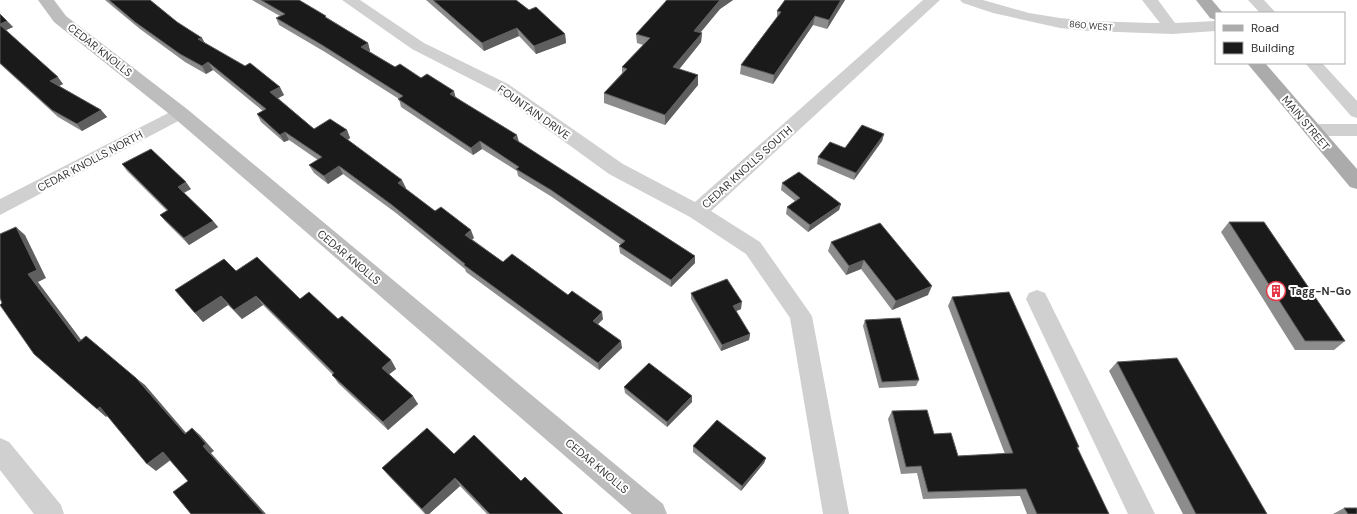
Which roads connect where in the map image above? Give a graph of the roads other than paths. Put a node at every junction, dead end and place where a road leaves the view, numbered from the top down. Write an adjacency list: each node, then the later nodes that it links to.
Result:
1 (46, 0): 15 (street, CEDAR KNOLLS)
2 (350, 0): 20 (street, FOUNTAIN DRIVE)
3 (932, 0): 20 (street, CEDAR KNOLLS SOUTH)
4 (968, 0): 11 (street, 860 WEST)
5 (1150, 0): 11 (street)
6 (1204, 0): 9 (main road)
7 (1256, 0): 8 (street)
8 (1267, 12)
9 (1215, 14)
10 (1215, 26): 11 (street, 860 WEST)
11 (1172, 28)
12 (1257, 64): 16 (main road, MAIN STREET)
13 (1314, 64): 14 (street)
14 (1357, 112)
15 (180, 113): 19 (street, CEDAR KNOLLS NORTH); 24 (street, CEDAR KNOLLS)
16 (1312, 130): 17 (street); 18 (main road, MAIN STREET)
17 (1357, 130)
18 (1357, 182)
19 (0, 208)
20 (697, 212): 25 (street, CEDAR KNOLLS SOUTH)
21 (1037, 299): 26 (street)
22 (0, 450): 23 (street)
23 (51, 514)
24 (653, 514)
25 (836, 514)
26 (1142, 514)

